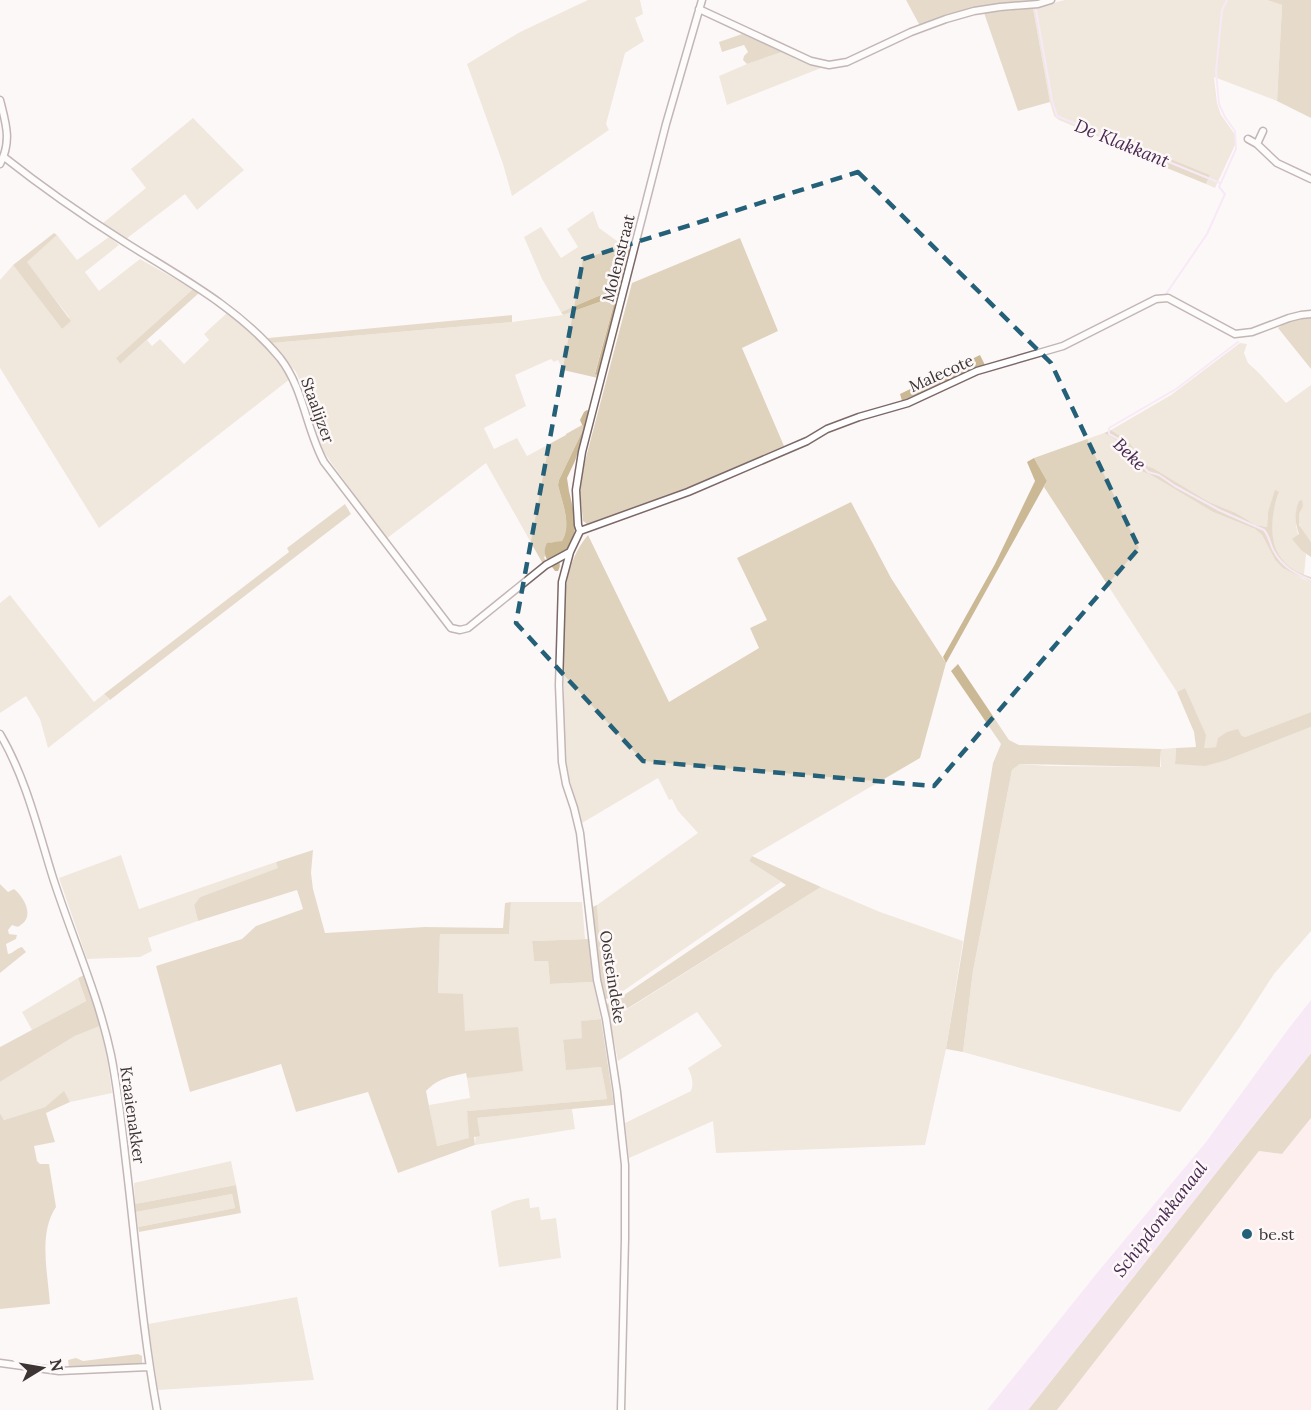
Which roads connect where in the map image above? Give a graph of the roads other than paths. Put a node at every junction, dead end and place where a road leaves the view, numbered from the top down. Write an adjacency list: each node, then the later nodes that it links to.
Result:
1 (702, 0): 3 (street, Molenstraat)
2 (1051, 0): 3 (street)
3 (699, 9): 11 (street, Molenstraat)
4 (0, 100): 8 (street, Staalijzer)
5 (1263, 131): 7 (street)
6 (1248, 140): 7 (street)
7 (1257, 144): 9 (street)
8 (2, 160): 12 (street, Staalijzer)
9 (1311, 178)
10 (1311, 314): 11 (street, Malecote)
11 (579, 528): 12 (street, Oosteindeke)
12 (570, 552): 17 (street, Oosteindeke)
13 (0, 734): 15 (street, Kraaienakker)
14 (0, 1363): 15 (street)
15 (149, 1367): 16 (street, Kraaienakker)
16 (157, 1410)
17 (621, 1410)

